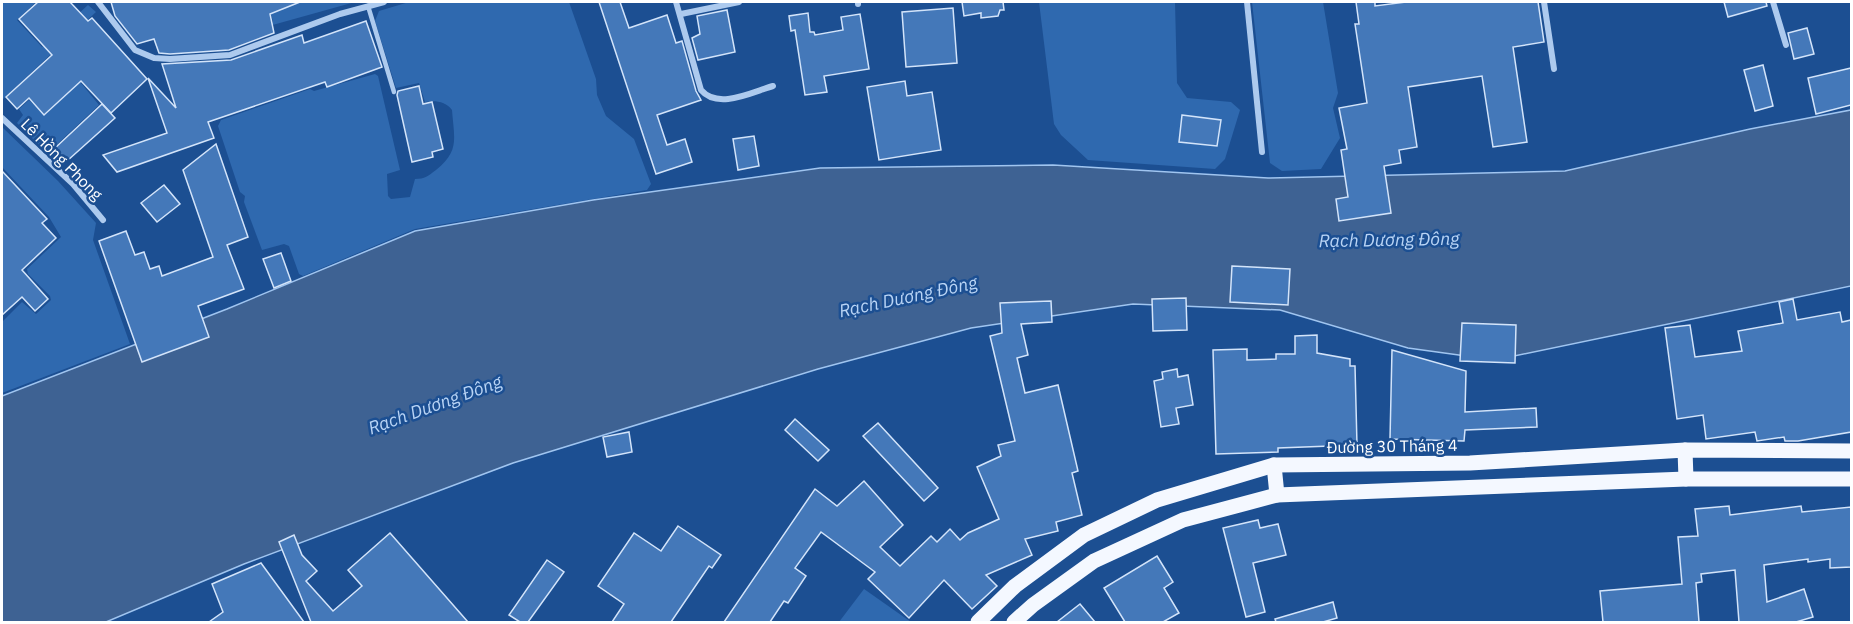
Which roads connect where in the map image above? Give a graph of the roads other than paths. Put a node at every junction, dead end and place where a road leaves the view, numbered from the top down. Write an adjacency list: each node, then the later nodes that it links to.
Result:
1 (98, 2): 8 (street)
2 (384, 2): 8 (street)
3 (676, 2): 9 (street)
4 (739, 2): 9 (street)
5 (1247, 2): 15 (street)
6 (1544, 2): 11 (street)
7 (1773, 2): 10 (street)
8 (368, 6): 13 (lane)
9 (681, 14): 12 (street)
10 (1786, 45)
11 (1554, 69)
12 (773, 86)
13 (394, 92)
14 (2, 118): 16 (street, Lê Hồng Phong)
15 (1262, 152)
16 (103, 220)
17 (1685, 450): 18 (main road, Đường 30 Tháng 4); 19 (main road, Đường 30 Tháng 4); 20 (main road)
18 (1851, 451)
19 (1274, 465): 22 (main road); 23 (main road, Đường 30 Tháng 4)
20 (1686, 479): 21 (main road); 22 (main road)
21 (1851, 479)
22 (1277, 495): 24 (main road)
23 (978, 622)
24 (1014, 622)

